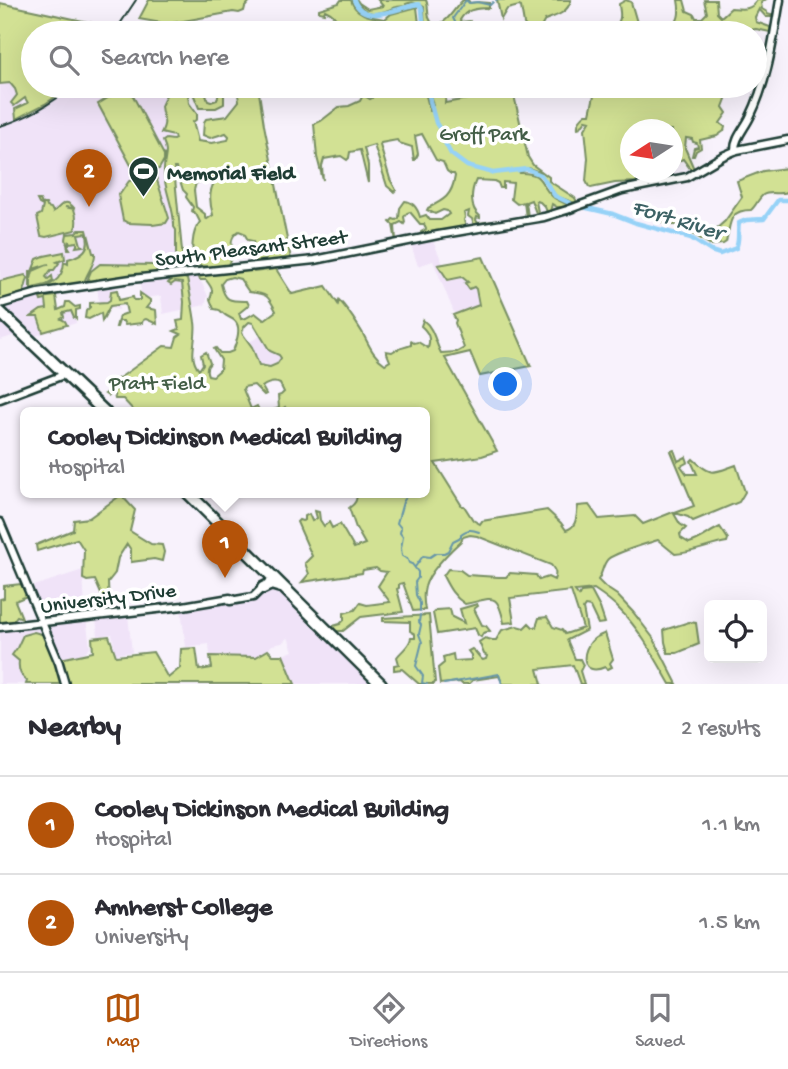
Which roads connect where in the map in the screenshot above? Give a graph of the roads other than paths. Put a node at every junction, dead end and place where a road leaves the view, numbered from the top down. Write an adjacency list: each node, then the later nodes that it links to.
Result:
1 (780, 0): 2 (main road)
2 (767, 70)
3 (757, 98): 5 (main road)
4 (788, 140): 5 (main road, South Pleasant Street)
5 (735, 151): 6 (main road, South Pleasant Street)
6 (0, 304)
7 (0, 312): 8 (highway)
8 (65, 374): 9 (main road); 10 (highway)
9 (0, 399)
10 (100, 407)
11 (193, 498): 13 (highway)
12 (0, 522): 17 (main road)
13 (272, 575): 14 (highway); 15 (main road, University Drive); 16 (main road); 20 (highway)
14 (282, 587): 15 (highway); 20 (highway)
15 (263, 588): 16 (main road, University Drive)
16 (248, 597): 17 (main road, University Drive)
17 (43, 623): 18 (main road, University Drive); 19 (main road)
18 (0, 627)
19 (65, 684)
20 (383, 684)

